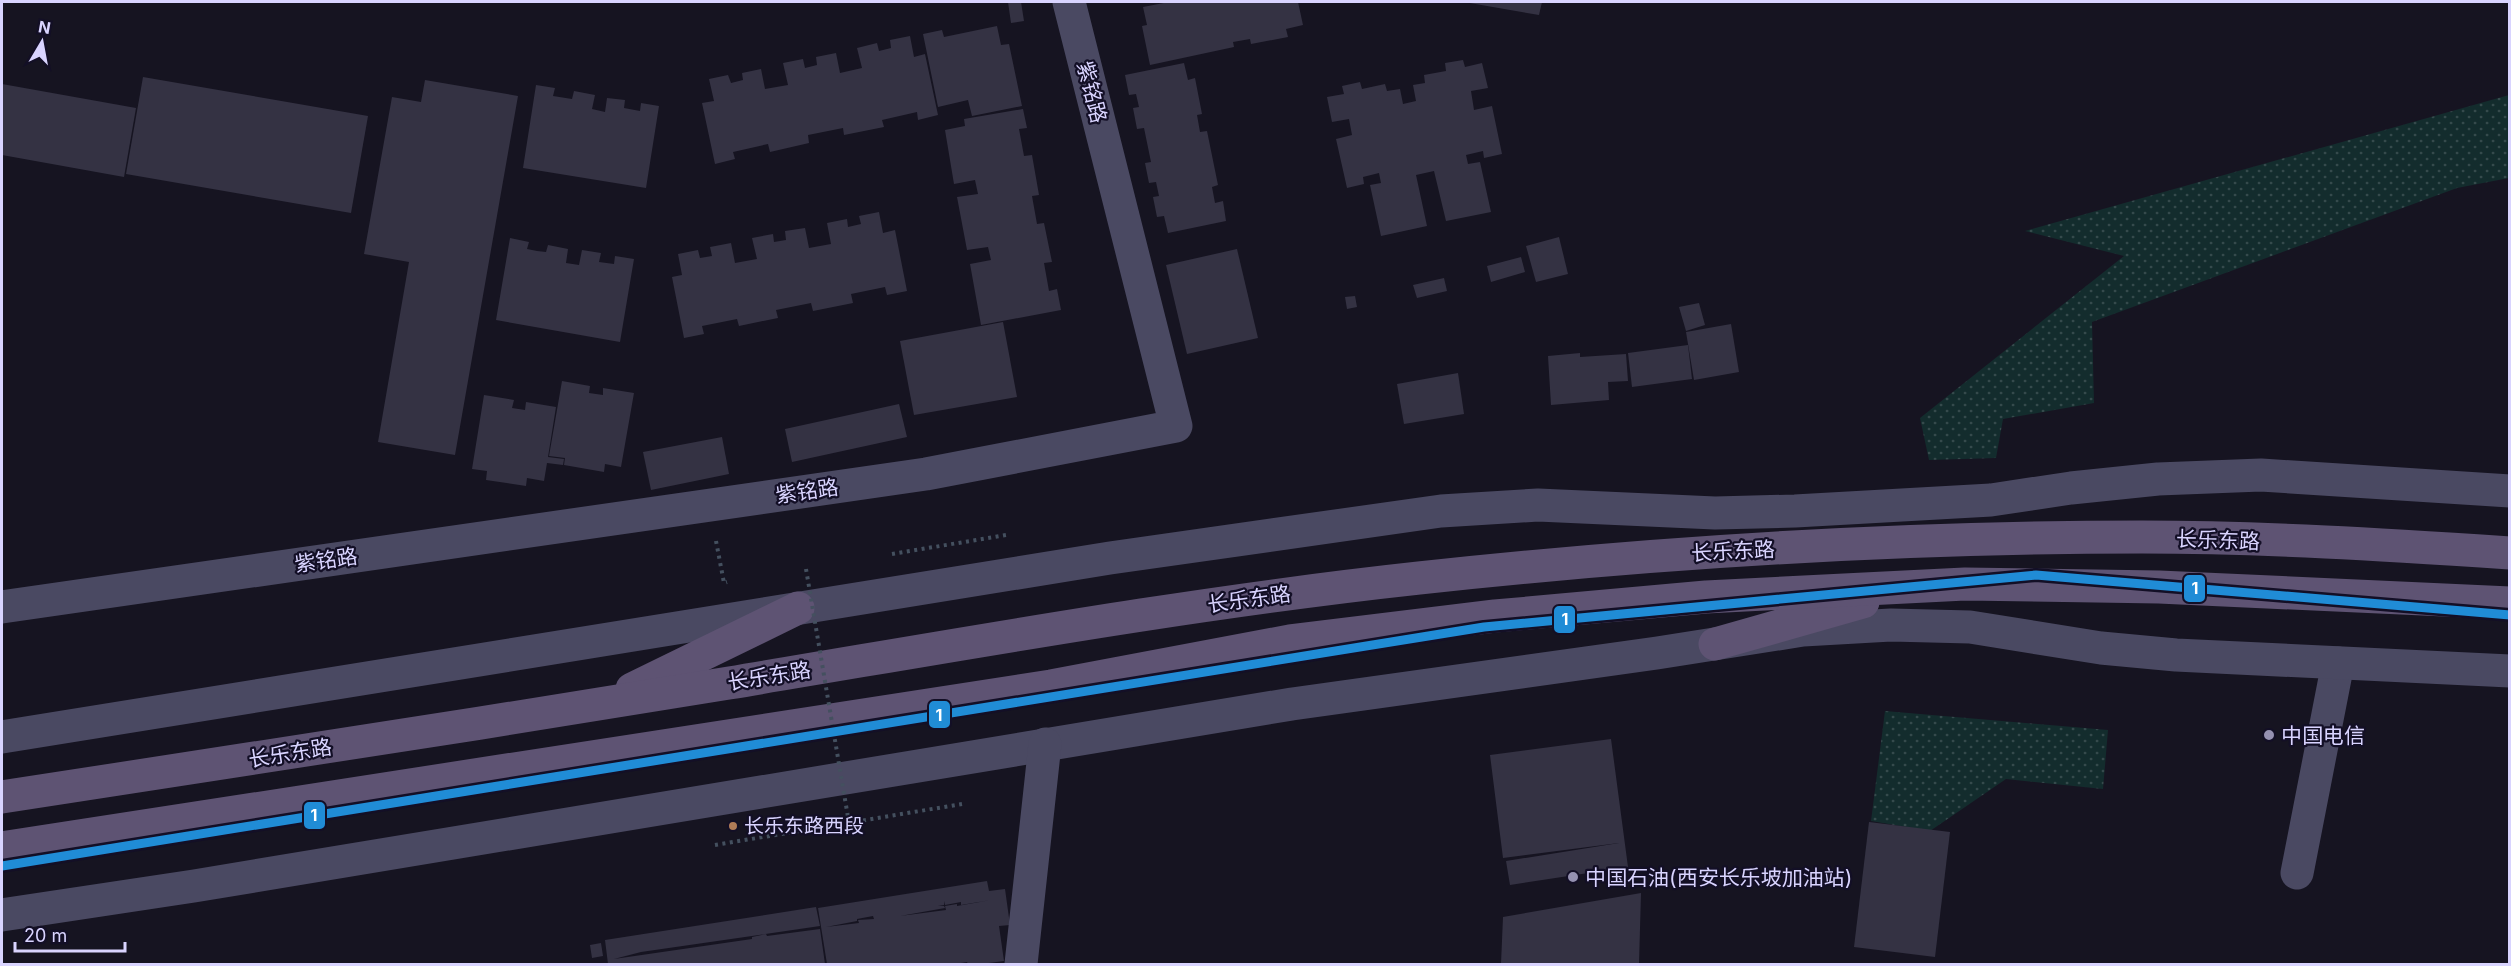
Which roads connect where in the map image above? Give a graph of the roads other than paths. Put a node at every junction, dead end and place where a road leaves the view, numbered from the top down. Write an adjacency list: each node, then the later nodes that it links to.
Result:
1 (1068, 2): 6 (street, 紫铭路)
2 (2510, 491): 7 (street)
3 (2510, 553): 11 (main road, 长乐东路)
4 (1918, 586): 5 (main road); 8 (main road); 15 (main road)
5 (2510, 603)
6 (2, 607)
7 (798, 608): 11 (main road); 12 (street)
8 (1715, 645): 9 (street); 13 (street)
9 (2338, 663): 10 (street); 16 (street)
10 (2510, 670)
11 (600, 705): 14 (main road, 长乐东路)
12 (2, 737)
13 (1045, 744): 17 (street); 18 (street)
14 (2, 798)
15 (2, 848)
16 (2298, 873)
17 (2, 915)
18 (1021, 964)

